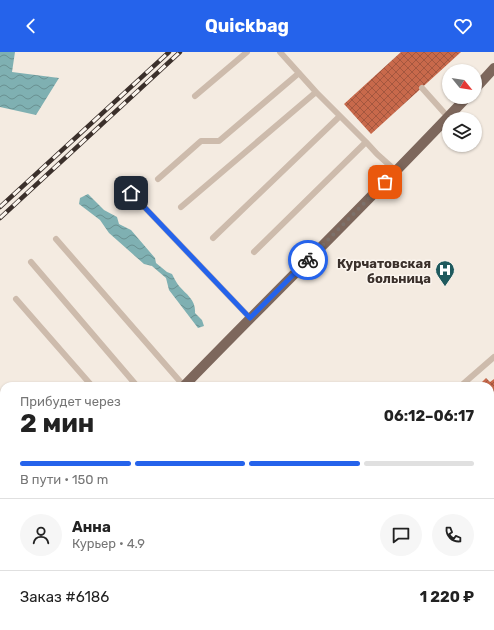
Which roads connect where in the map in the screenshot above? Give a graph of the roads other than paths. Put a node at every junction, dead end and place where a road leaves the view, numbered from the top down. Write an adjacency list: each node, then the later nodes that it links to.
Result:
1 (248, 52): 8 (lane)
2 (280, 52): 4 (lane)
3 (494, 68): 5 (main road)
4 (299, 73): 7 (lane); 16 (lane)
5 (482, 81)
6 (422, 88): 10 (lane)
7 (316, 92): 12 (lane); 18 (lane)
8 (195, 96)
9 (460, 104): 11 (main road)
10 (444, 112)
11 (453, 112)
12 (340, 116): 14 (lane); 19 (lane)
13 (442, 123): 15 (main road)
14 (366, 142): 15 (lane); 21 (lane)
15 (396, 171): 24 (main road)
16 (158, 178)
17 (131, 193): 24 (lane)
18 (182, 207)
19 (213, 238)
20 (56, 239): 28 (lane)
21 (254, 252)
22 (32, 262): 27 (lane)
23 (16, 299): 26 (lane)
24 (250, 318): 29 (main road)
25 (494, 357): 30 (lane)
26 (89, 382)
27 (134, 382)
28 (181, 382)
29 (188, 382)
30 (465, 382)

